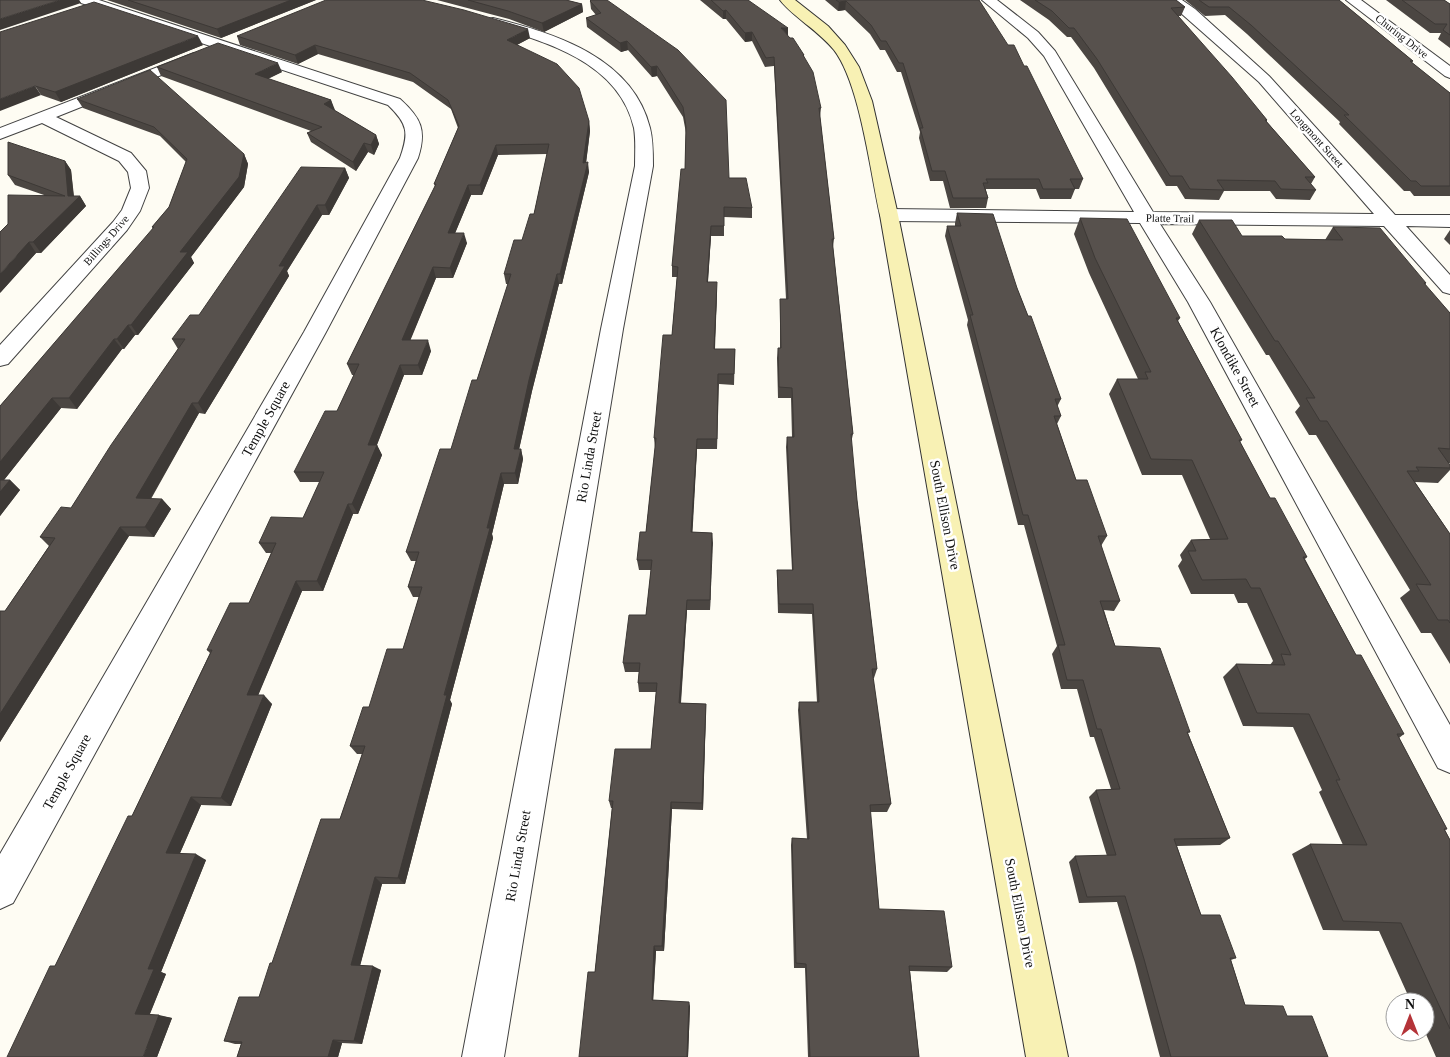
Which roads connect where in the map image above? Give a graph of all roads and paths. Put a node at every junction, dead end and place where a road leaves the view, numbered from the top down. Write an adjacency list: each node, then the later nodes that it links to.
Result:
1 (787, 0): 11 (street, South Ellison Drive)
2 (988, 0): 12 (street, Klondike Street)
3 (1172, 0): 13 (street, Longmont Street)
4 (1354, 0): 8 (street, Churing Drive)
5 (88, 5): 7 (street, Temple Square)
6 (471, 16): 19 (street, Rio Linda Street)
7 (234, 41): 9 (street); 18 (street, Temple Square)
8 (1450, 73)
9 (43, 118): 10 (street); 16 (street, Billings Drive)
10 (0, 134)
11 (889, 215): 12 (street, Platte Trail); 20 (street, South Ellison Drive)
12 (1146, 217): 13 (street, Platte Trail); 17 (street, Klondike Street)
13 (1390, 220): 14 (street, Platte Trail); 15 (street, Longmont Street)
14 (1450, 221)
15 (1450, 288)
16 (0, 359)
17 (1450, 757)
18 (0, 890)
19 (482, 1057)
20 (1046, 1057)

